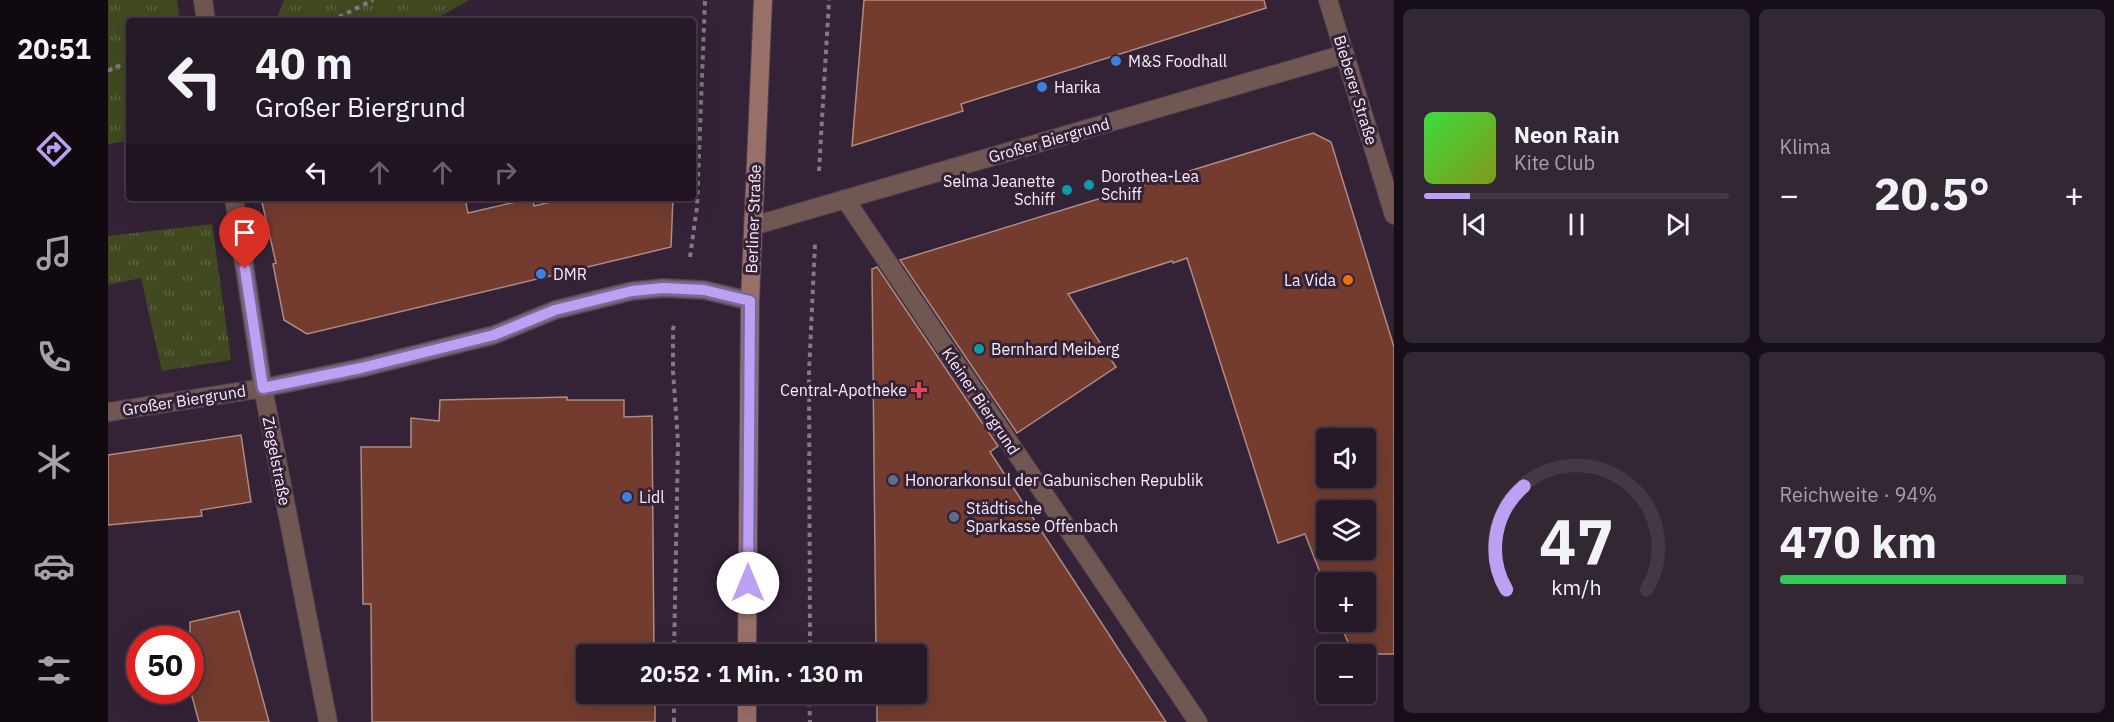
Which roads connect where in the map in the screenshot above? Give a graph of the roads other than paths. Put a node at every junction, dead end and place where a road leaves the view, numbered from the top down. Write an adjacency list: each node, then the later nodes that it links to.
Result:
1 (203, 0): 4 (street)
2 (763, 0): 9 (main road, Berliner Straße)
3 (1328, 0): 5 (street, Bieberer Straße)
4 (206, 18)
5 (1345, 54): 6 (street, Großer Biergrund); 8 (street, Bieberer Straße)
6 (845, 199): 9 (street, Großer Biergrund); 17 (street, Kleiner Biergrund)
7 (234, 201): 11 (street, Ziegelstraße)
8 (1394, 215)
9 (753, 226): 10 (main road, Berliner Straße)
10 (750, 301): 11 (street, Großer Biergrund); 13 (main road, Berliner Straße)
11 (263, 388): 12 (street, Großer Biergrund); 15 (street, Ziegelstraße)
12 (108, 412)
13 (747, 644)
14 (747, 704): 16 (main road)
15 (328, 722)
16 (747, 722)
17 (1198, 722)

